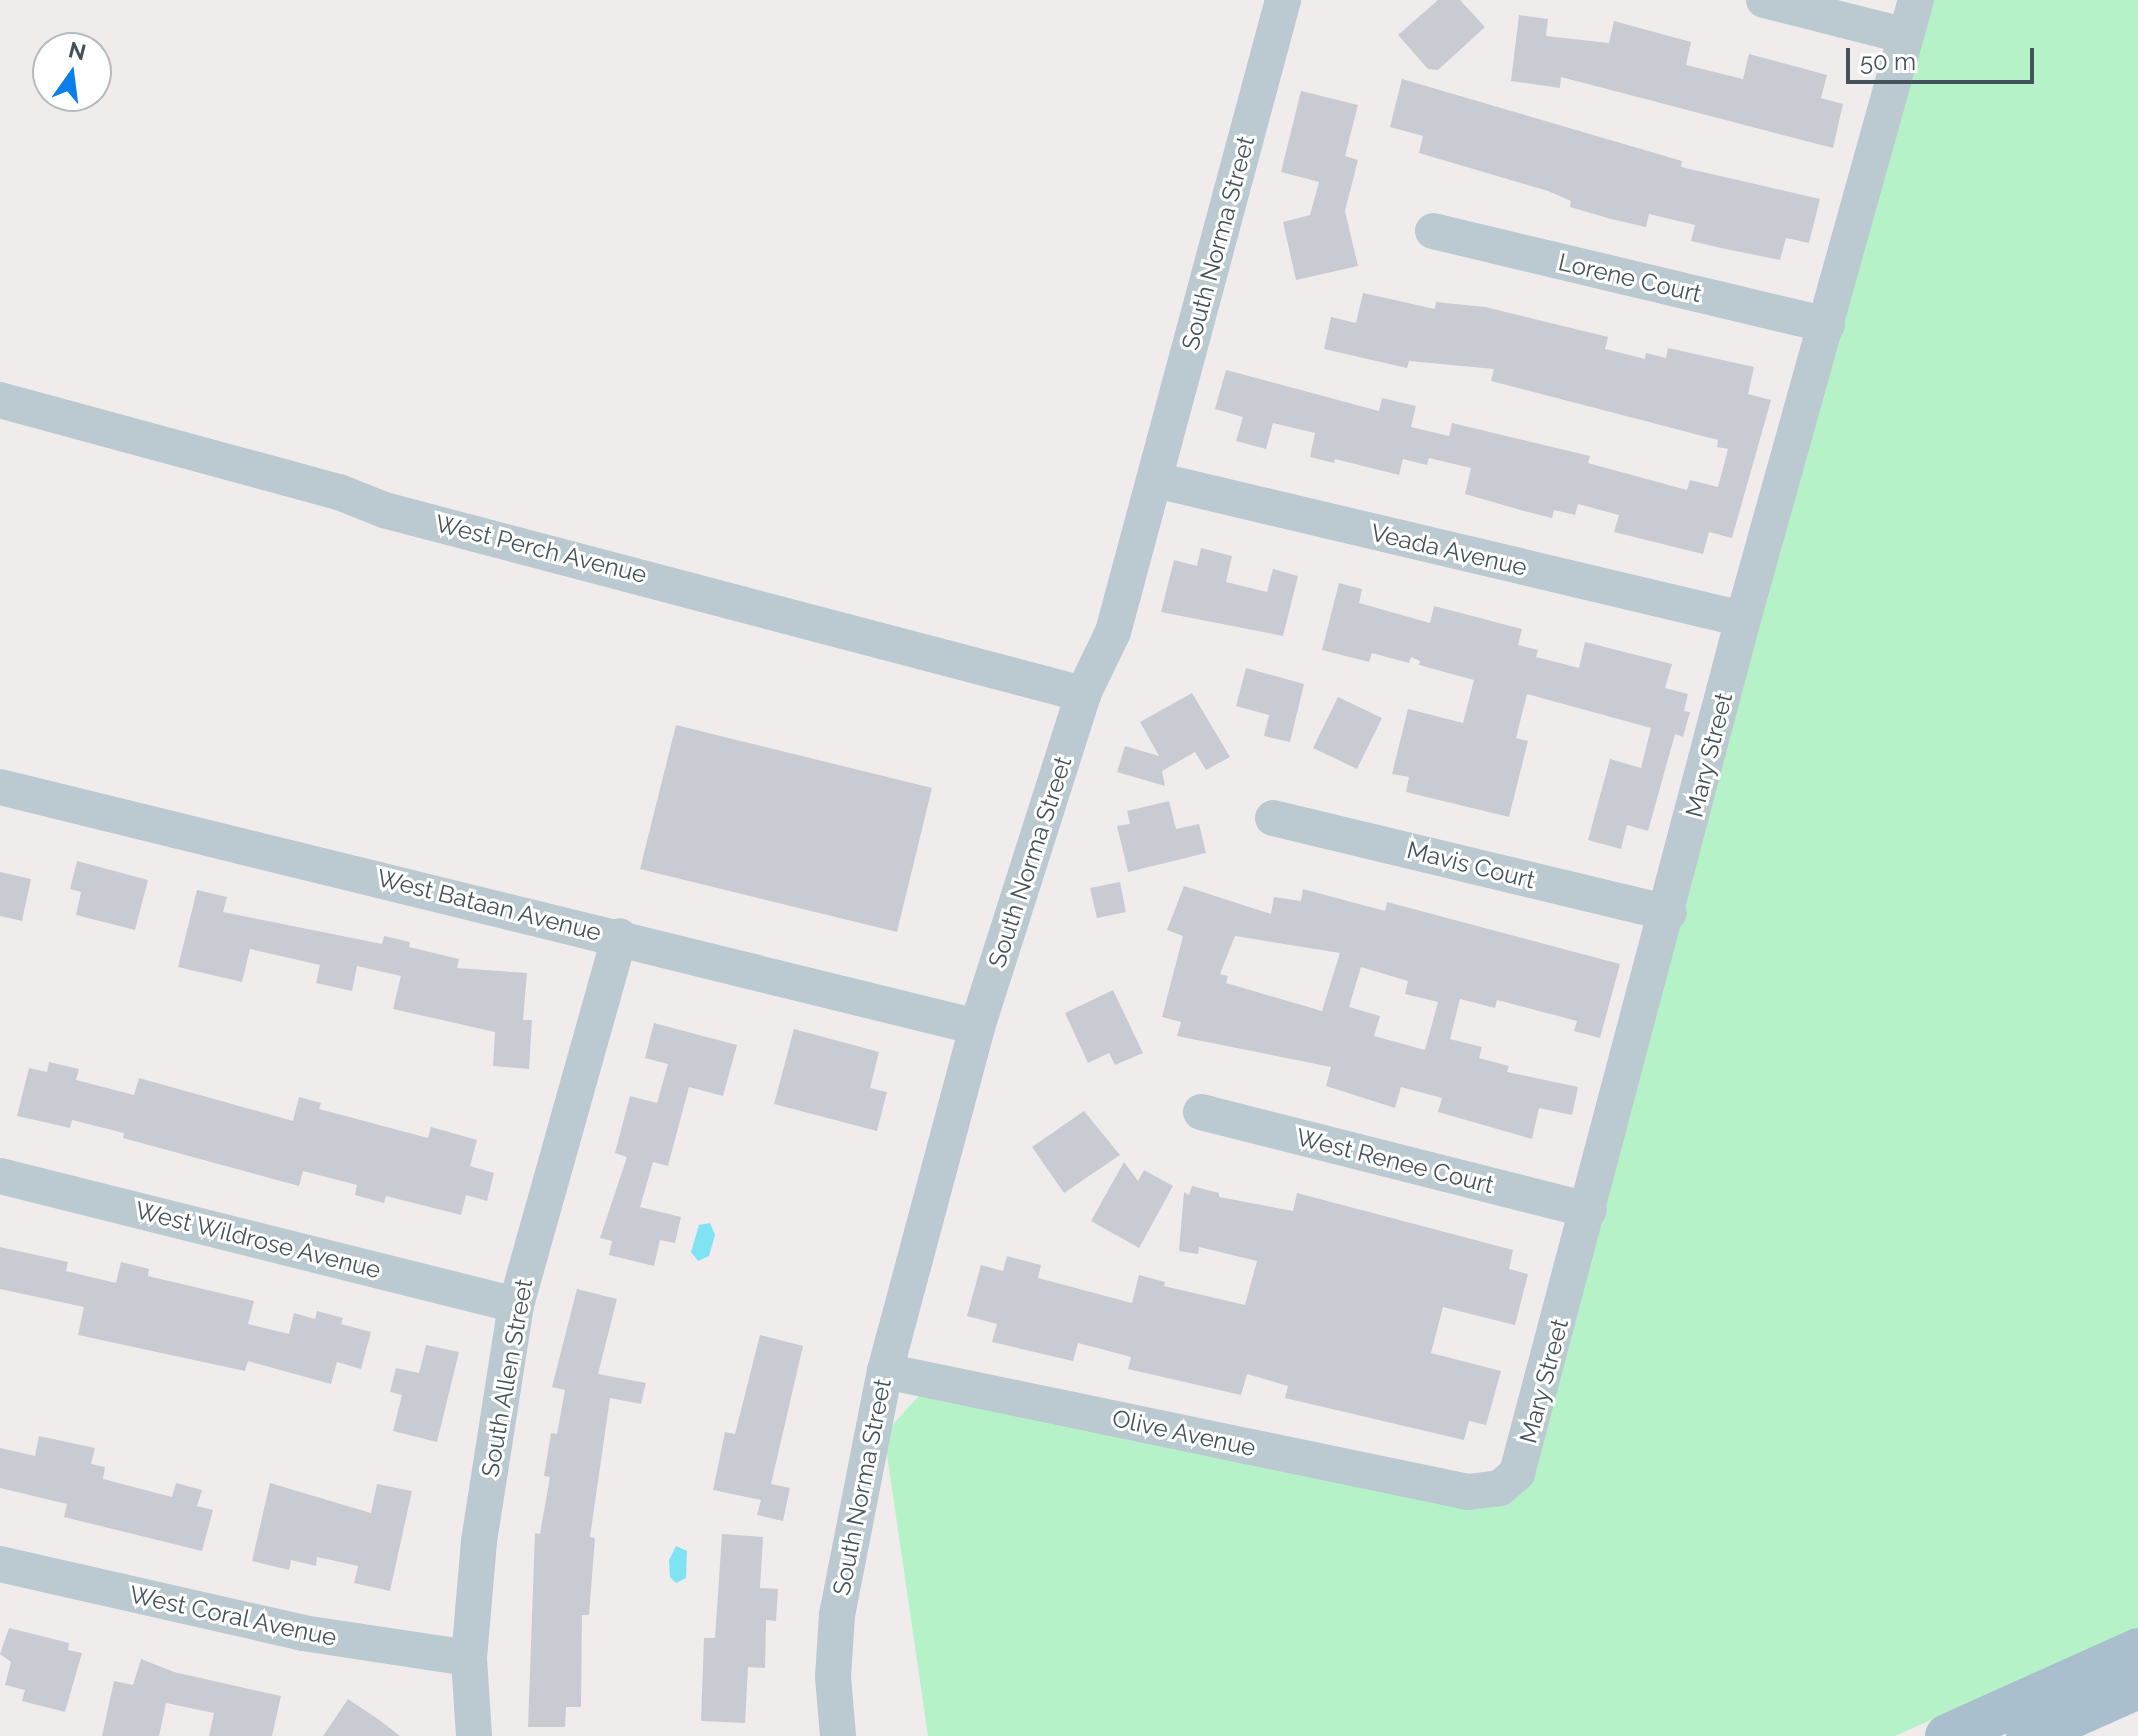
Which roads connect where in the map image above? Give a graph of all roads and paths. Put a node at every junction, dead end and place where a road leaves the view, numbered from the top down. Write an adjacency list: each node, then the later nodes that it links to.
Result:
1 (1283, 0): 8 (street, South Norma Street)
2 (1764, 0): 4 (street)
3 (1916, 0): 4 (street, Mary Street)
4 (1906, 36): 6 (street, Mary Street)
5 (1433, 231): 6 (street, Lorene Court)
6 (1827, 325): 9 (street, Mary Street)
7 (0, 400): 10 (street, West Perch Avenue)
8 (1156, 480): 9 (street, Veada Avenue); 10 (street, South Norma Street)
9 (1743, 619): 13 (street, Mary Street)
10 (1083, 694): 15 (street, South Norma Street)
11 (0, 787): 14 (street, West Bataan Avenue)
12 (1273, 818): 13 (street, Mavis Court)
13 (1669, 913): 18 (street, Mary Street)
14 (620, 936): 15 (street, West Bataan Avenue); 19 (street, South Allen Street)
15 (977, 1027): 20 (street, South Norma Street)
16 (1201, 1112): 18 (street, West Renee Court)
17 (0, 1176): 19 (street, West Wildrose Avenue)
18 (1589, 1210): 21 (street, Mary Street)
19 (516, 1305): 24 (street, South Allen Street)
20 (885, 1371): 21 (street, Olive Avenue); 27 (street, South Norma Street)
21 (1484, 1490)
22 (0, 1564): 24 (street, West Coral Avenue)
23 (2138, 1650): 28 (main road)
24 (469, 1658): 26 (street, South Allen Street)
25 (2138, 1687): 29 (main road)
26 (474, 1736)
27 (838, 1736)
28 (1947, 1736)
29 (2028, 1736)

